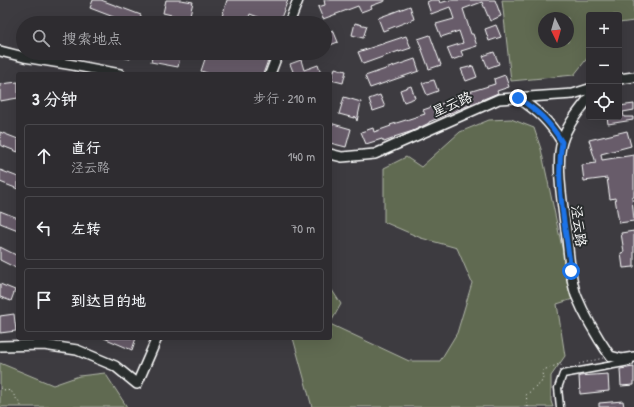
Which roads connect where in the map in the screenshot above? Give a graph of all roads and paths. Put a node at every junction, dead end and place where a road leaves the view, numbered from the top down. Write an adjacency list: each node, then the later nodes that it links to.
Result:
1 (298, 0): 2 (street)
2 (292, 16)
3 (0, 51): 4 (street)
4 (16, 55)
5 (42, 60): 7 (street)
6 (275, 60): 8 (street)
7 (110, 72)
8 (271, 72)
9 (634, 77): 10 (street)
10 (622, 79)
11 (586, 90): 12 (street, 星云路)
12 (518, 98): 14 (street); 15 (street, 星云路)
13 (586, 102): 14 (street, 泾云路)
14 (562, 142): 18 (street, 泾云路)
15 (332, 154)
16 (156, 340): 17 (street)
17 (0, 346)
18 (634, 357)
19 (634, 361): 22 (street)
20 (0, 389): 21 (path)
21 (22, 407)
22 (560, 407)

